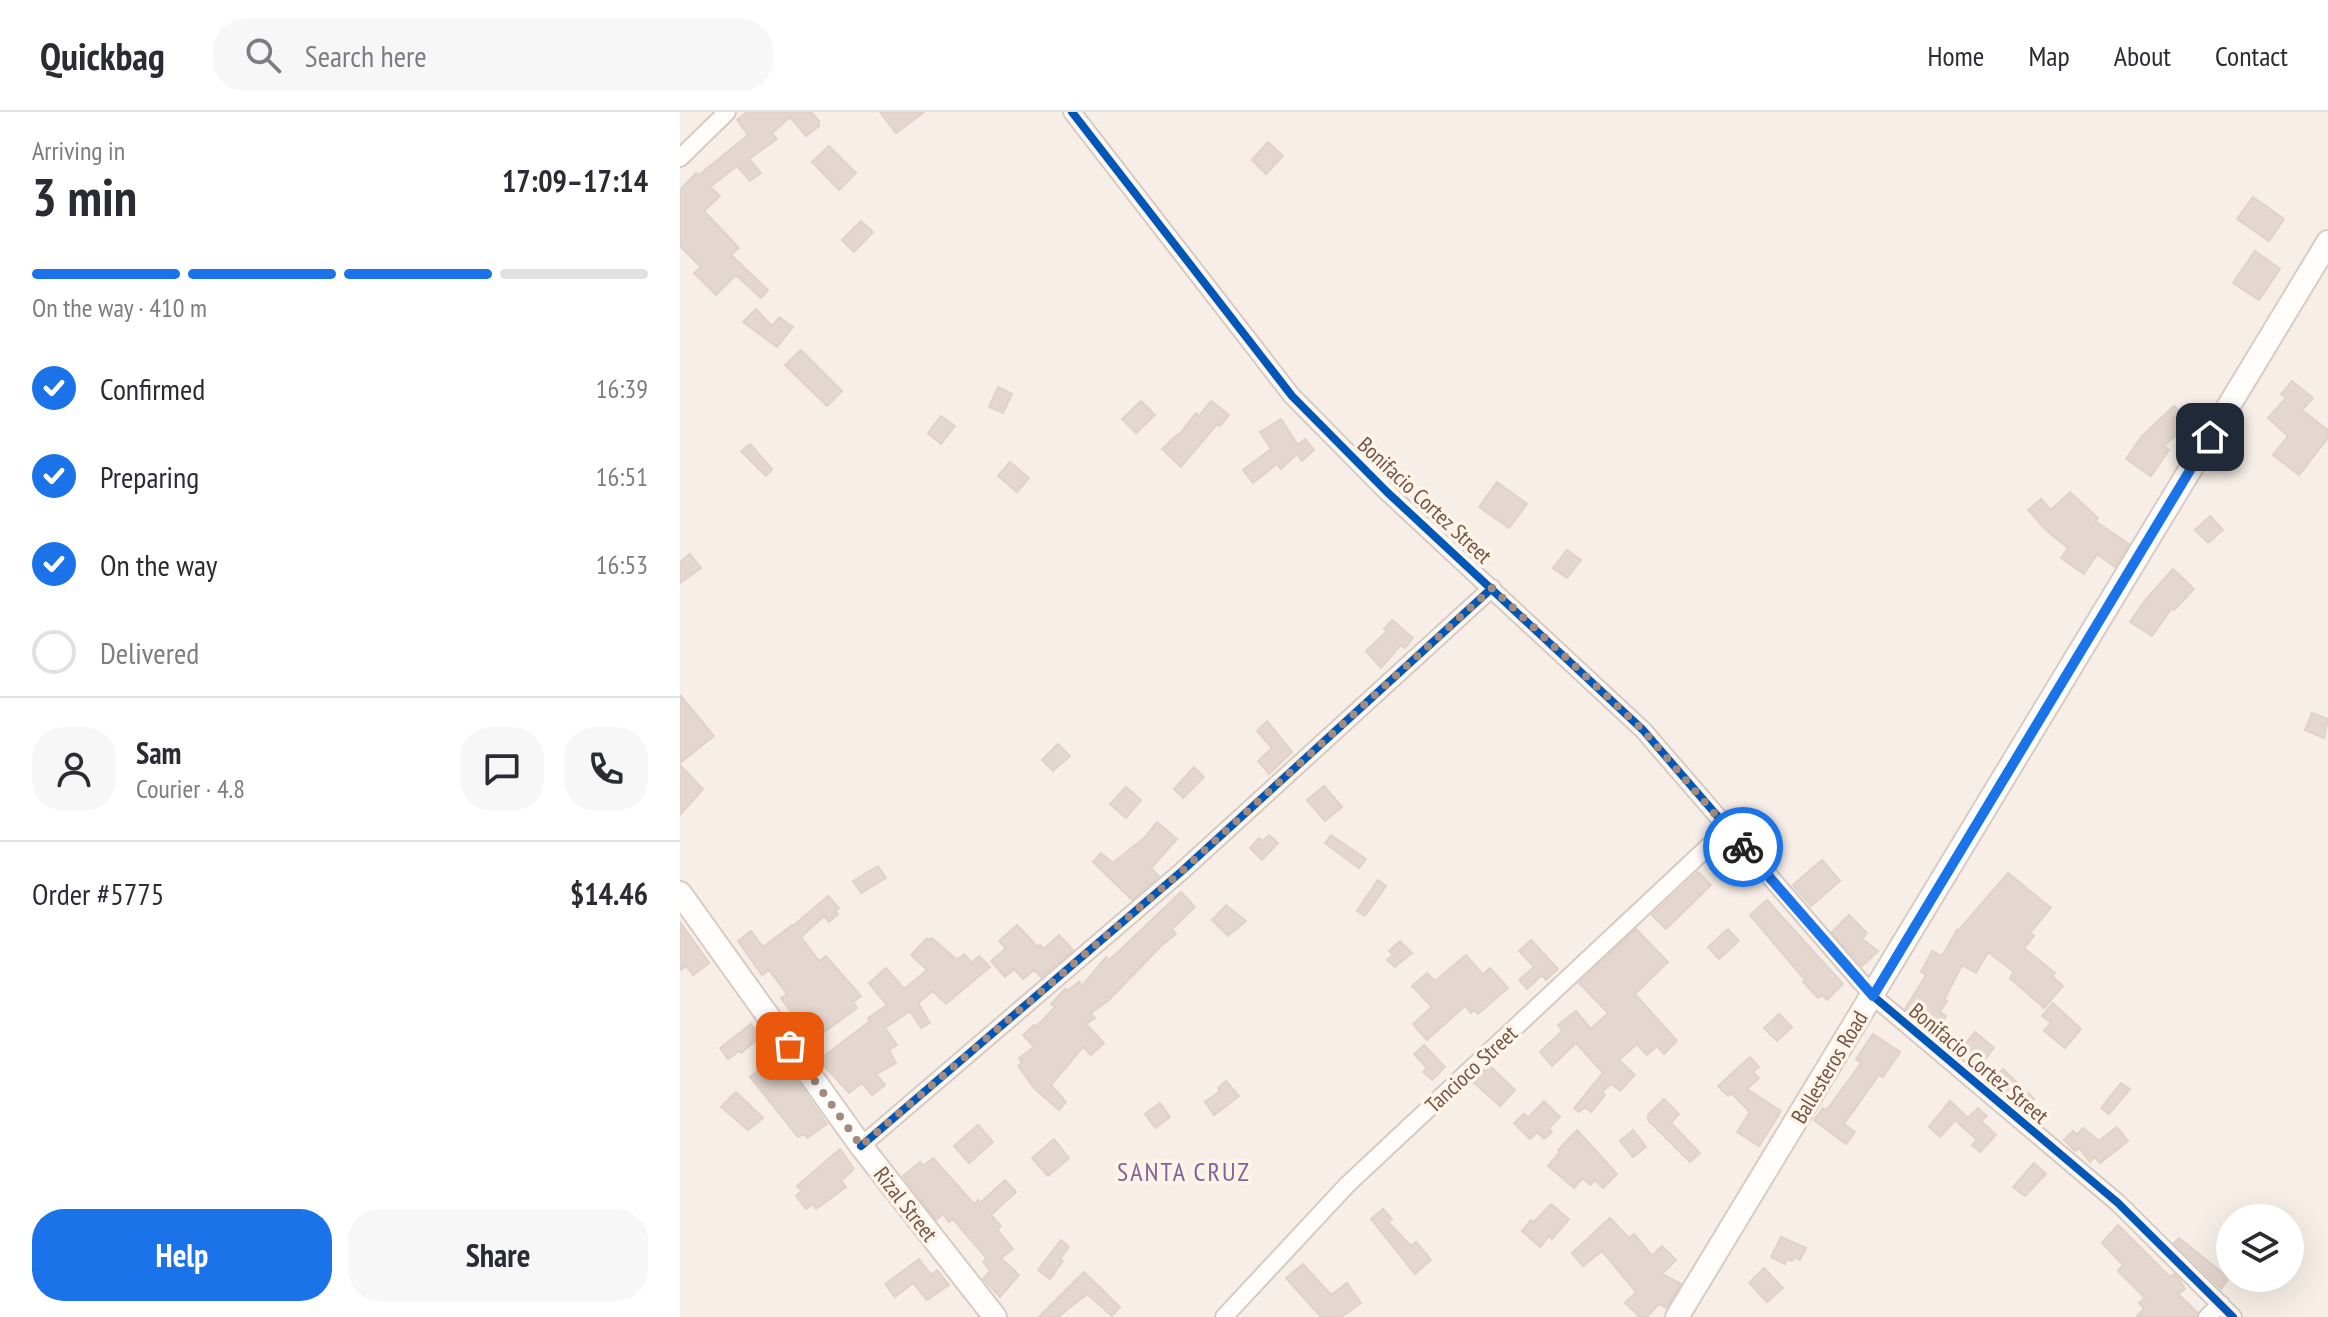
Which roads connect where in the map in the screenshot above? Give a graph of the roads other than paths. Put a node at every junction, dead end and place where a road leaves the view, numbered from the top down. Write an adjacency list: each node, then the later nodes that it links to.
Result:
1 (727, 112): 3 (street)
2 (1072, 112): 5 (street, Bonifacio Cortez Street)
3 (680, 158)
4 (2328, 242): 8 (main road, Ballesteros Road)
5 (1492, 588): 6 (street, Bonifacio Cortez Street); 9 (street)
6 (1727, 829): 8 (street, Bonifacio Cortez Street); 12 (street, Tancioco Street)
7 (680, 893): 9 (main road, Rizal Street)
8 (1873, 996): 10 (street, Bonifacio Cortez Street); 13 (main road, Ballesteros Road)
9 (861, 1146): 11 (main road, Rizal Street)
10 (2221, 1304): 14 (street); 15 (street, Bonifacio Cortez Street)
11 (995, 1317)
12 (1224, 1317)
13 (1677, 1317)
14 (2207, 1317)
15 (2233, 1317)

